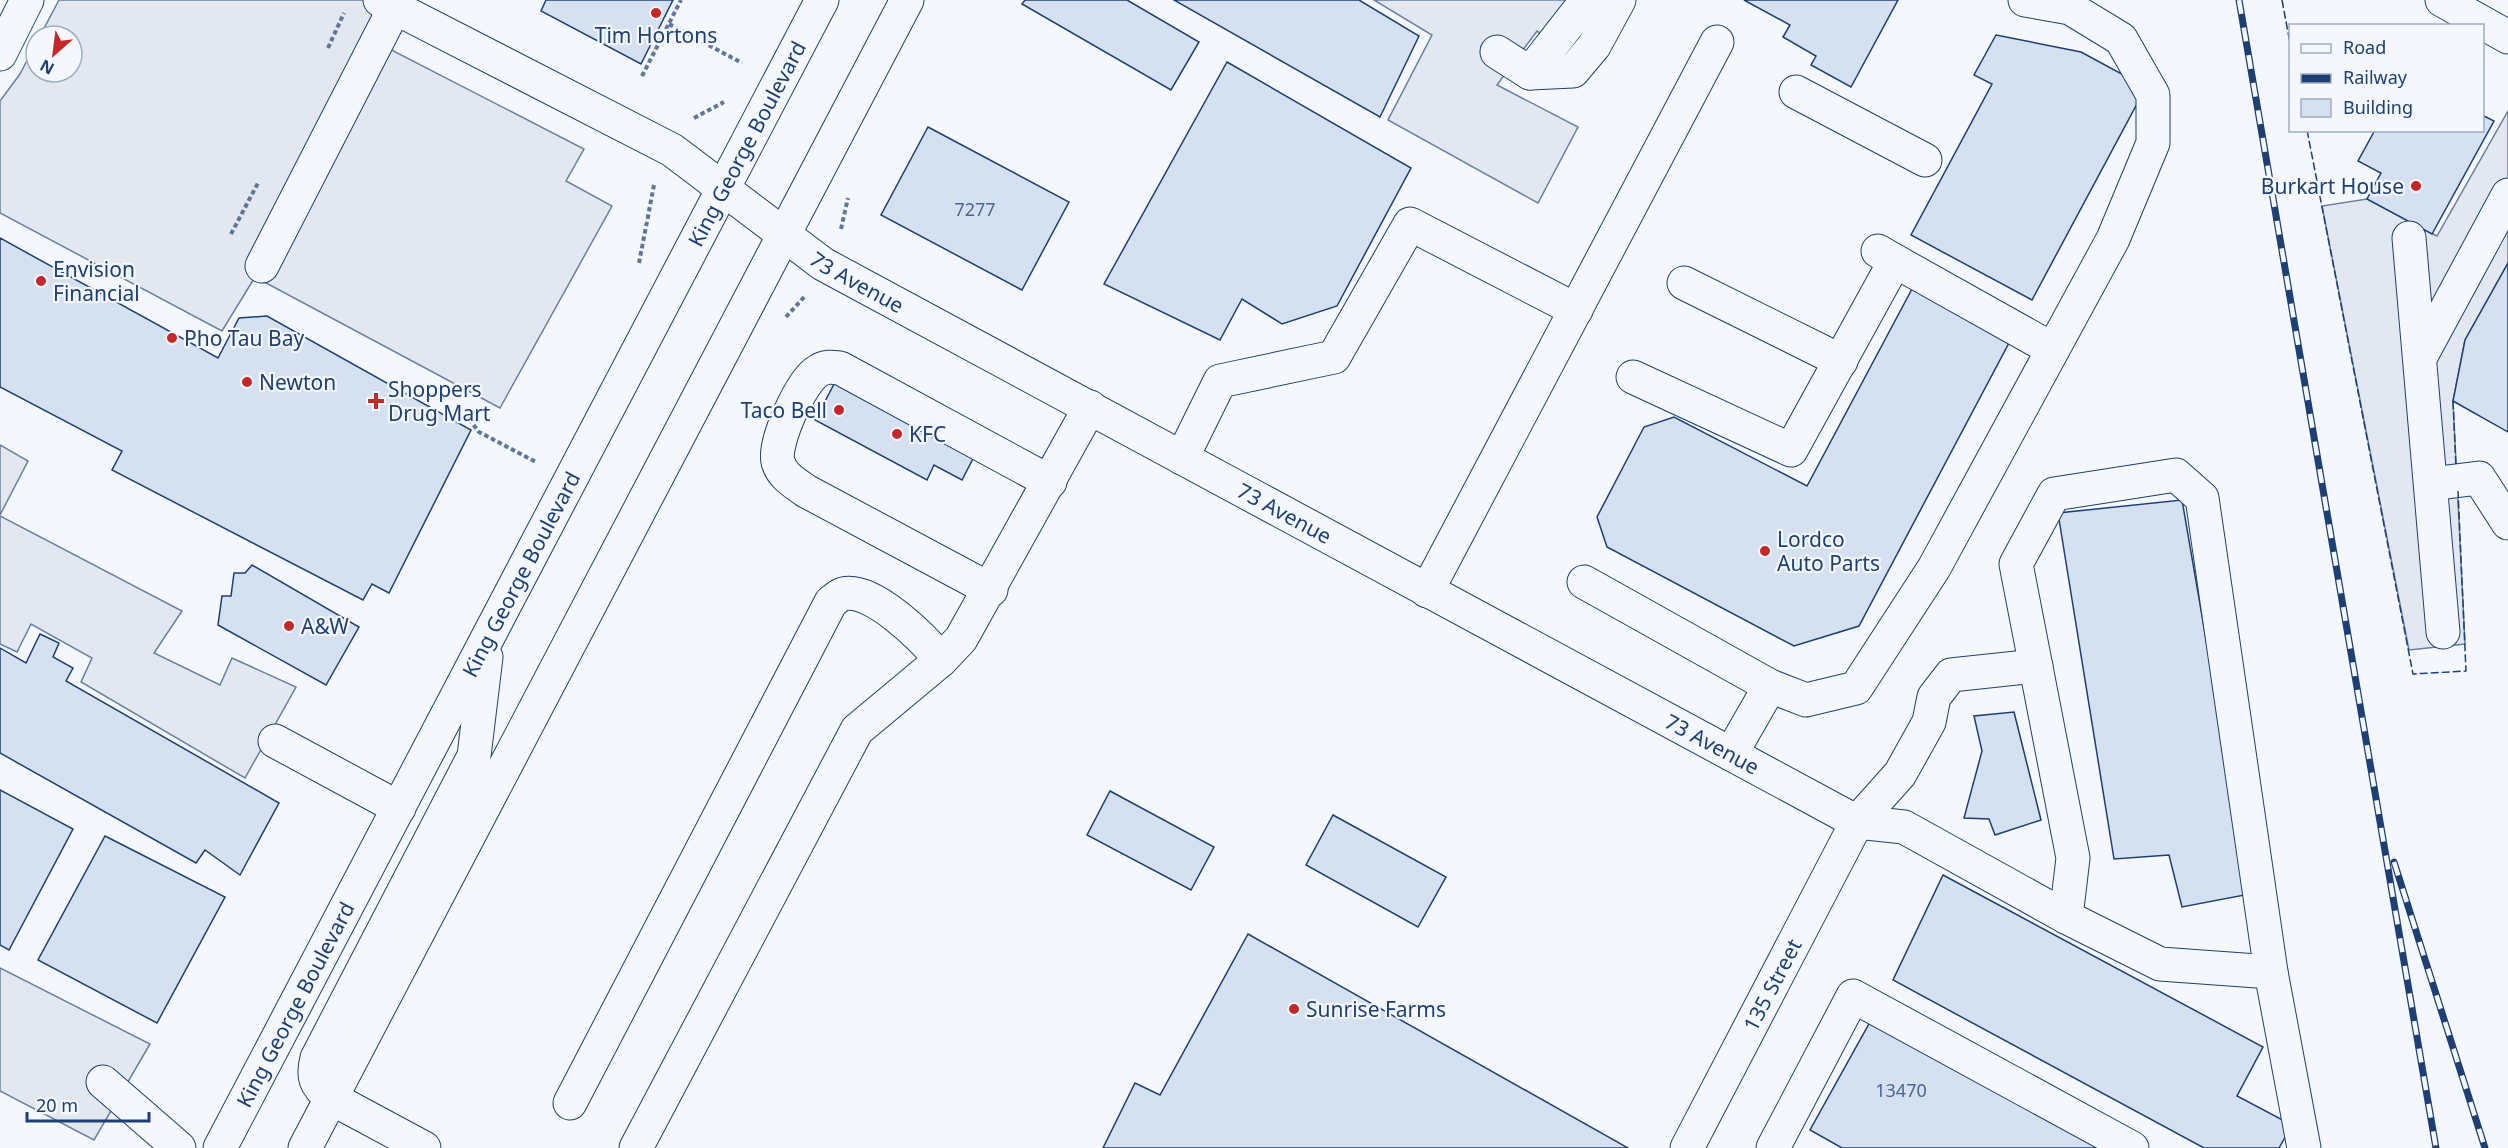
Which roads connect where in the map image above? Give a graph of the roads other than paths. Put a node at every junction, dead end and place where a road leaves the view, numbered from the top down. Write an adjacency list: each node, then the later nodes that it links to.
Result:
1 (27, 0): 12 (main road)
2 (822, 0): 16 (main road, King George Boulevard)
3 (907, 0): 18 (main road)
4 (1587, 0): 13 (main road)
5 (1619, 0): 13 (main road)
6 (2025, 0): 23 (main road)
7 (2442, 0): 9 (main road)
8 (404, 6): 16 (main road, 73 Avenue); 20 (main road)
9 (2508, 37)
10 (1718, 42): 22 (main road)
11 (1497, 52): 13 (main road)
12 (0, 54)
13 (1530, 74)
14 (1796, 92): 15 (main road)
15 (1925, 160)
16 (724, 188): 18 (main road, 73 Avenue); 36 (main road, King George Boulevard)
17 (2508, 195): 24 (main road)
18 (783, 234): 27 (main road, 73 Avenue); 47 (main road)
19 (2409, 238): 24 (main road)
20 (262, 266)
21 (1684, 283): 25 (main road)
22 (1576, 309): 28 (main road); 34 (main road)
23 (2052, 349): 25 (main road); 39 (main road)
24 (2420, 357): 30 (main road)
25 (1841, 361): 26 (main road)
26 (1633, 377)
27 (1090, 407): 28 (main road, 73 Avenue); 29 (main road)
28 (1182, 458): 34 (main road, 73 Avenue)
29 (1050, 482): 33 (main road); 33 (main road)
30 (2432, 483): 31 (main road); 35 (main road)
31 (2508, 523)
32 (1584, 582): 39 (main road)
33 (991, 590): 37 (main road)
34 (1427, 591): 41 (main road, 73 Avenue)
35 (2443, 633)
36 (489, 636): 42 (main road, King George Boulevard); 47 (main road)
37 (941, 660): 48 (main road); 53 (main road)
38 (2036, 666): 43 (main road, 135 Street); 44 (main road); 45 (main road)
39 (1770, 686): 41 (main road)
40 (275, 741): 42 (main road)
41 (1731, 754): 43 (main road, 73 Avenue)
42 (399, 808): 50 (main road, King George Boulevard)
43 (1857, 822): 44 (main road); 54 (main road, 135 Street)
44 (2066, 917): 45 (main road)
45 (2271, 972): 57 (main road)
46 (103, 1082): 49 (main road)
47 (331, 1098): 51 (main road); 52 (main road)
48 (570, 1103)
49 (179, 1148)
50 (220, 1148)
51 (305, 1148)
52 (424, 1148)
53 (636, 1148)
54 (1687, 1148)
55 (1773, 1148): 56 (main road)
56 (2132, 1148)
57 (2304, 1148)

